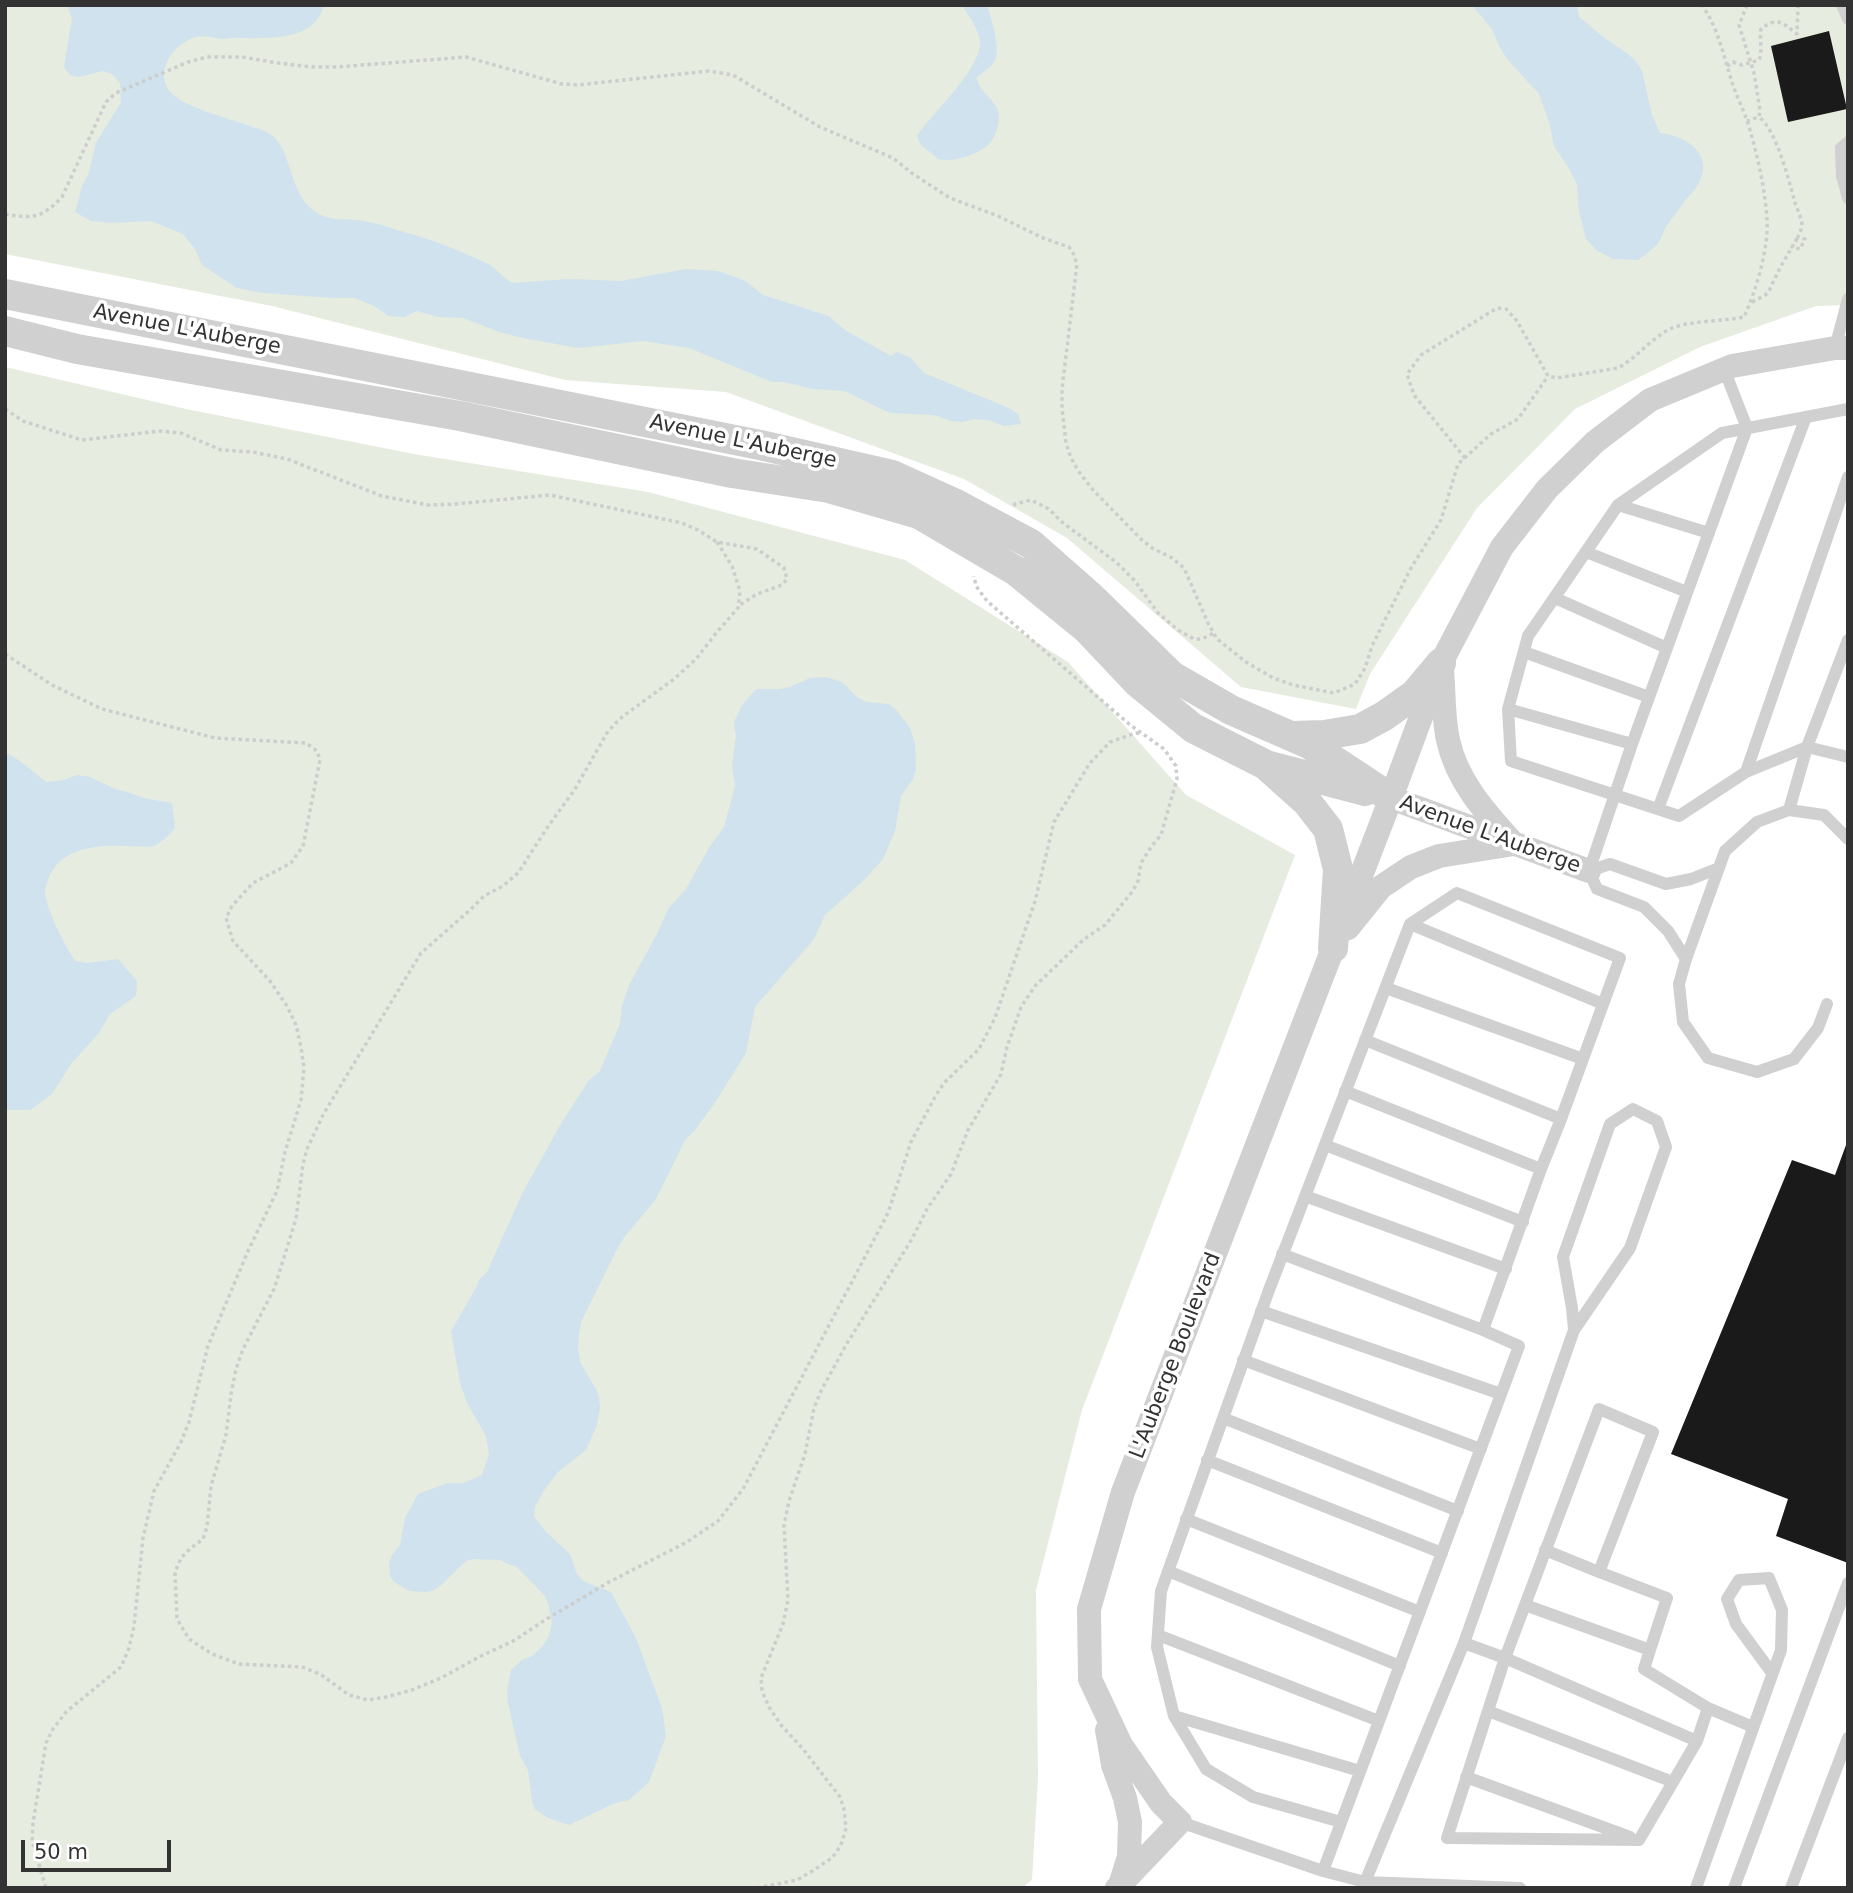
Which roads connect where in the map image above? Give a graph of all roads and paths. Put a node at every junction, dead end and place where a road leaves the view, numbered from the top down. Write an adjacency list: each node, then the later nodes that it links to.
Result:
1 (1702, 5): 7 (path)
2 (1747, 5): 6 (path)
3 (1798, 5): 6 (path)
4 (1842, 5): 5 (lane)
5 (1848, 19)
6 (1750, 61): 7 (path); 8 (path)
7 (1727, 66): 9 (path)
8 (1759, 117): 9 (path); 15 (path)
9 (1747, 121): 15 (path)
10 (1848, 142): 11 (lane)
11 (1848, 198)
12 (5, 214): 35 (path)
13 (5, 294): 27 (street, Avenue L'Auberge)
14 (1848, 299): 17 (lane)
15 (1752, 302): 19 (path)
16 (5, 331): 31 (street, Avenue L'Auberge)
17 (1841, 348): 18 (street, L'Auberge Boulevard)
18 (1724, 369): 23 (lane); 40 (street, L'Auberge Boulevard)
19 (1548, 376): 24 (path); 24 (path)
20 (5, 409): 29 (path)
21 (1848, 409): 22 (lane)
22 (1806, 417): 23 (lane); 52 (lane)
23 (1747, 428): 26 (lane); 28 (lane)
24 (1465, 458): 35 (path)
25 (1848, 477): 49 (lane)
26 (1618, 505): 28 (lane); 30 (lane)
27 (1000, 528): 35 (path); 44 (street, Avenue L'Auberge)
28 (1709, 533): 32 (lane)
29 (717, 542): 34 (path); 34 (path)
30 (1586, 552): 32 (lane); 33 (lane)
31 (984, 553): 43 (path); 48 (street, Avenue L'Auberge)
32 (1687, 592): 37 (lane)
33 (1555, 598): 37 (lane); 38 (lane)
34 (740, 599): 43 (path)
35 (1214, 633)
36 (1848, 640): 46 (lane)
37 (1667, 648): 41 (lane)
38 (1524, 652): 41 (lane); 42 (lane)
39 (5, 654): 114 (path)
40 (1441, 663): 44 (street); 51 (street, L'Auberge Boulevard); 55 (street)
41 (1649, 697): 45 (lane)
42 (1508, 709): 45 (lane); 50 (lane)
43 (1142, 734): 115 (path)
44 (1292, 736): 51 (street, Avenue L'Auberge)
45 (1632, 744): 50 (lane)
46 (1807, 747): 47 (lane); 49 (lane); 53 (lane)
47 (1848, 757)
48 (1266, 765): 51 (street, Avenue L'Auberge); 59 (street)
49 (1746, 772): 52 (lane)
50 (1614, 795): 52 (lane); 57 (lane)
51 (1391, 798): 55 (street, Avenue L'Auberge); 59 (street, L'Auberge Boulevard)
52 (1658, 809)
53 (1789, 810): 54 (lane); 56 (lane)
54 (1848, 839)
55 (1514, 844): 57 (street, Avenue L'Auberge); 59 (street)
56 (1719, 868): 57 (lane); 60 (lane)
57 (1589, 871): 60 (lane)
58 (1410, 924): 61 (lane); 62 (lane); 62 (lane)
59 (1333, 948): 97 (street, L'Auberge Boulevard)
60 (1686, 959): 63 (lane)
61 (1385, 988): 64 (lane); 65 (lane)
62 (1603, 1004): 65 (lane)
63 (1827, 1004)
64 (1365, 1040): 66 (lane); 67 (lane)
65 (1583, 1059): 67 (lane)
66 (1345, 1091): 68 (lane); 69 (lane)
67 (1561, 1119): 69 (lane)
68 (1325, 1145): 70 (lane); 71 (lane)
69 (1541, 1169): 71 (lane)
70 (1305, 1196): 72 (lane); 73 (lane)
71 (1523, 1222): 73 (lane)
72 (1282, 1254): 74 (lane); 75 (lane)
73 (1506, 1269): 75 (lane)
74 (1261, 1311): 77 (lane); 78 (lane)
75 (1483, 1330): 78 (lane)
76 (1574, 1330): 76 (lane); 92 (lane)
77 (1243, 1360): 79 (lane); 80 (lane)
78 (1501, 1394): 80 (lane)
79 (1223, 1418): 81 (lane); 82 (lane)
80 (1481, 1449): 82 (lane)
81 (1207, 1460): 83 (lane); 85 (lane)
82 (1458, 1511): 85 (lane)
83 (1186, 1519): 86 (lane); 90 (lane)
84 (1545, 1550): 87 (lane); 87 (lane); 89 (lane)
85 (1442, 1553): 90 (lane)
86 (1168, 1571): 91 (lane); 95 (lane)
87 (1600, 1572): 93 (lane)
88 (1848, 1583): 118 (lane)
89 (1525, 1605): 93 (lane); 94 (lane)
90 (1420, 1612): 95 (lane)
91 (1158, 1635): 100 (lane); 101 (lane)
92 (1464, 1643): 94 (lane); 112 (lane)
93 (1650, 1650): 98 (lane)
94 (1505, 1658): 99 (lane); 104 (lane)
95 (1400, 1666): 101 (lane)
96 (1772, 1674): 96 (lane); 102 (lane)
97 (1102, 1705): 108 (street, L'Auberge Boulevard); 113 (street)
98 (1709, 1708): 102 (lane); 104 (lane)
99 (1488, 1711): 106 (lane); 107 (lane)
100 (1174, 1716): 105 (lane); 109 (lane)
101 (1379, 1721): 105 (lane)
102 (1753, 1727): 117 (lane)
103 (1848, 1738): 119 (lane)
104 (1697, 1741): 107 (lane)
105 (1360, 1771): 109 (lane)
106 (1466, 1777): 110 (lane); 110 (lane)
107 (1673, 1782): 110 (lane)
108 (1180, 1822): 111 (lane); 113 (street)
109 (1341, 1822): 111 (lane)
110 (1639, 1840)
111 (1323, 1871): 112 (lane)
112 (1365, 1882): 116 (lane)
113 (1119, 1886)
114 (46, 1888)
115 (757, 1888)
116 (1520, 1888)
117 (1696, 1888)
118 (1734, 1888)
119 (1791, 1888)

